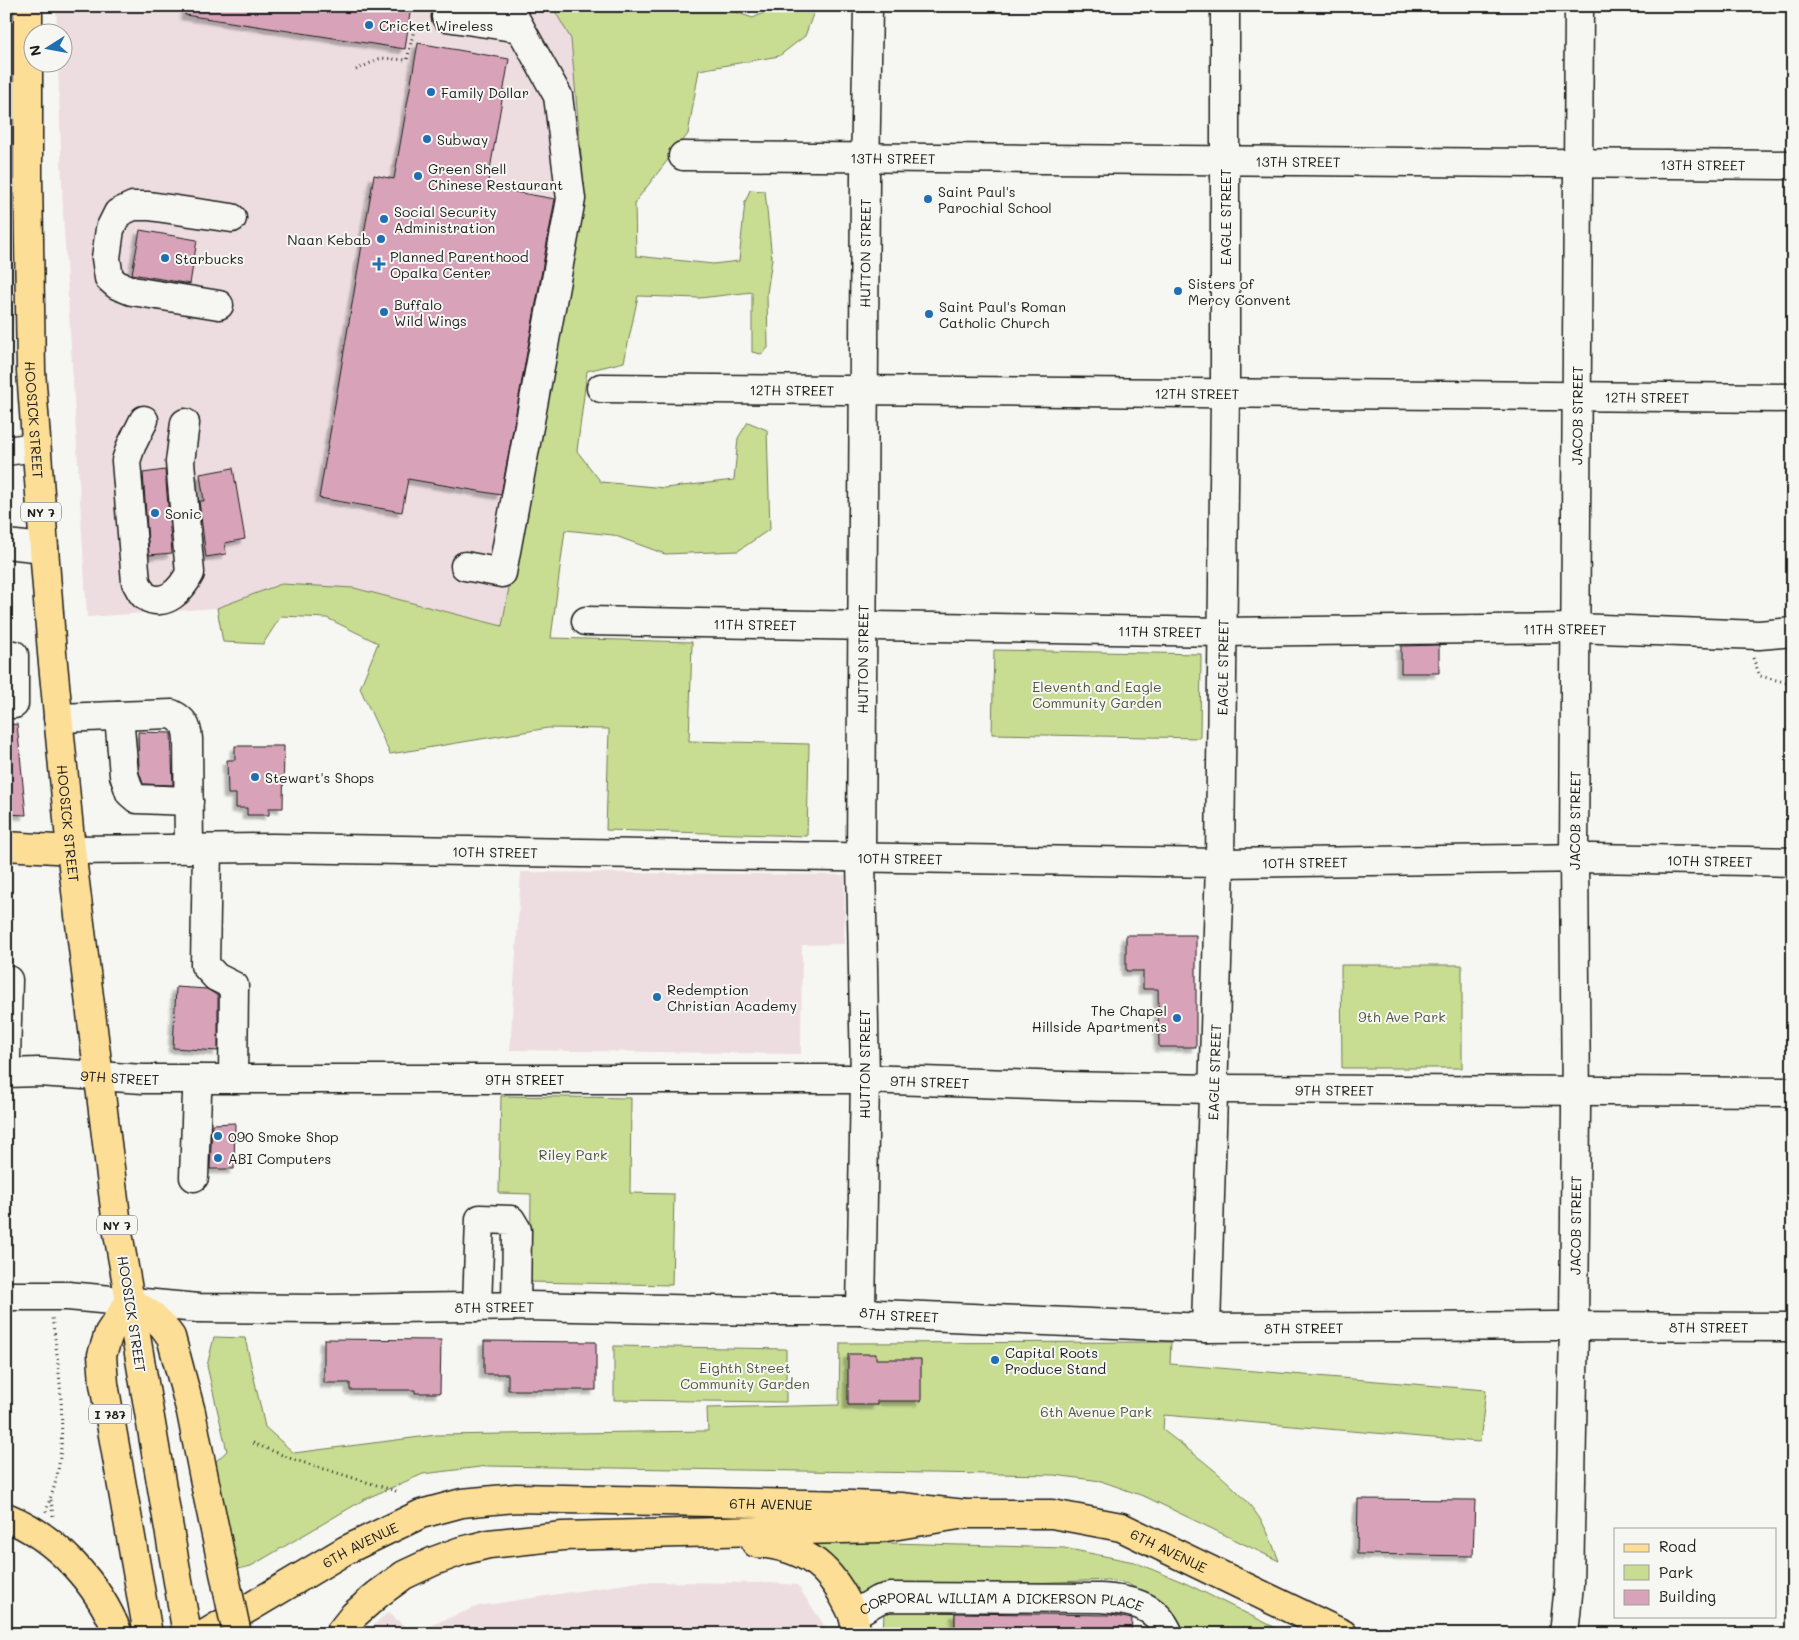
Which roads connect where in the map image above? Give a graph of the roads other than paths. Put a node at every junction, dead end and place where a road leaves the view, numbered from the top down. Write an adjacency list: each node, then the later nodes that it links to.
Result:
1 (28, 6): 21 (main road, HOOSICK STREET / NY 7)
2 (868, 6): 8 (street, HUTTON STREET)
3 (1225, 6): 9 (street, EAGLE STREET)
4 (1579, 6): 10 (street, JACOB STREET)
5 (447, 12): 6 (street)
6 (514, 17): 25 (street)
7 (682, 156): 8 (street, 13TH STREET)
8 (866, 157): 9 (street, 13TH STREET); 15 (street, HUTTON STREET)
9 (1225, 161): 10 (street, 13TH STREET); 16 (street, EAGLE STREET)
10 (1578, 162): 11 (street, 13TH STREET); 17 (street, JACOB STREET)
11 (1793, 165)
12 (232, 218): 13 (street)
13 (219, 305)
14 (601, 388): 15 (street, 12TH STREET)
15 (864, 391): 16 (street, 12TH STREET); 27 (street, HUTTON STREET)
16 (1225, 394): 17 (street, 12TH STREET); 29 (street, EAGLE STREET)
17 (1576, 396): 18 (street, 12TH STREET); 28 (street, JACOB STREET)
18 (1793, 398)
19 (144, 420): 20 (street)
20 (185, 423)
21 (36, 447): 22 (street); 24 (main road, HOOSICK STREET / NY 7)
22 (6, 451)
23 (6, 544): 24 (street)
24 (44, 548): 31 (main road, HOOSICK STREET / NY 7)
25 (465, 566)
26 (586, 620): 27 (street, 11TH STREET)
27 (864, 625): 29 (street, 11TH STREET); 40 (street, HUTTON STREET)
28 (1575, 628): 29 (street, 11TH STREET); 30 (street, 11TH STREET); 41 (street, JACOB STREET)
29 (1222, 632): 43 (street, EAGLE STREET)
30 (1793, 632)
31 (52, 653): 32 (street); 35 (main road, HOOSICK STREET / NY 7)
32 (10, 655): 33 (street)
33 (15, 704)
34 (119, 716): 35 (street); 36 (street); 36 (street)
35 (58, 718): 39 (main road, HOOSICK STREET / NY 7)
36 (189, 801): 38 (street)
37 (6, 846): 39 (main road, 10TH STREET)
38 (198, 849): 39 (street, 10TH STREET); 40 (street, 10TH STREET); 49 (street)
39 (71, 850): 47 (main road, HOOSICK STREET / NY 7)
40 (861, 858): 43 (street, 10TH STREET); 50 (street, HUTTON STREET)
41 (1574, 858): 42 (street, 10TH STREET); 43 (street, 10TH STREET); 52 (street, JACOB STREET)
42 (1793, 862)
43 (1220, 863): 51 (street, EAGLE STREET)
44 (6, 980): 45 (street)
45 (6, 1059)
46 (6, 1073): 47 (street, 9TH STREET)
47 (99, 1076): 48 (street, 9TH STREET); 56 (main road, HOOSICK STREET / NY 7)
48 (199, 1079): 49 (street, 9TH STREET); 54 (street)
49 (233, 1079): 50 (street, 9TH STREET)
50 (865, 1079): 51 (street, 9TH STREET); 59 (street, HUTTON STREET)
51 (1213, 1089): 52 (street, 9TH STREET); 62 (street, EAGLE STREET)
52 (1576, 1090): 53 (street, 9TH STREET); 60 (street, JACOB STREET)
53 (1793, 1092)
54 (194, 1177)
55 (6, 1296): 56 (street, 8TH STREET)
56 (130, 1301): 58 (street, 8TH STREET); 68 (main road, I 787); 69 (main road, HOOSICK STREET); 71 (main road, bridge)
57 (516, 1306): 58 (street, 8TH STREET); 58 (street); 59 (street, 8TH STREET)
58 (477, 1307)
59 (861, 1311): 62 (street, 8TH STREET)
60 (1574, 1326): 61 (street, 8TH STREET); 62 (street, 8TH STREET); 75 (street, JACOB STREET)
61 (1793, 1327)
62 (1206, 1328)
63 (965, 1514): 65 (main road); 70 (main road, 6TH AVENUE); 74 (main road, 6TH AVENUE)
64 (6, 1517): 67 (main road, bridge)
65 (652, 1534): 66 (main road); 72 (main road)
66 (855, 1624): 73 (street, CORPORAL WILLIAM A DICKERSON PLACE)
67 (118, 1634)
68 (148, 1634)
69 (187, 1634)
70 (205, 1634)
71 (237, 1634)
72 (339, 1634)
73 (1169, 1634)
74 (1343, 1634)
75 (1564, 1634)

